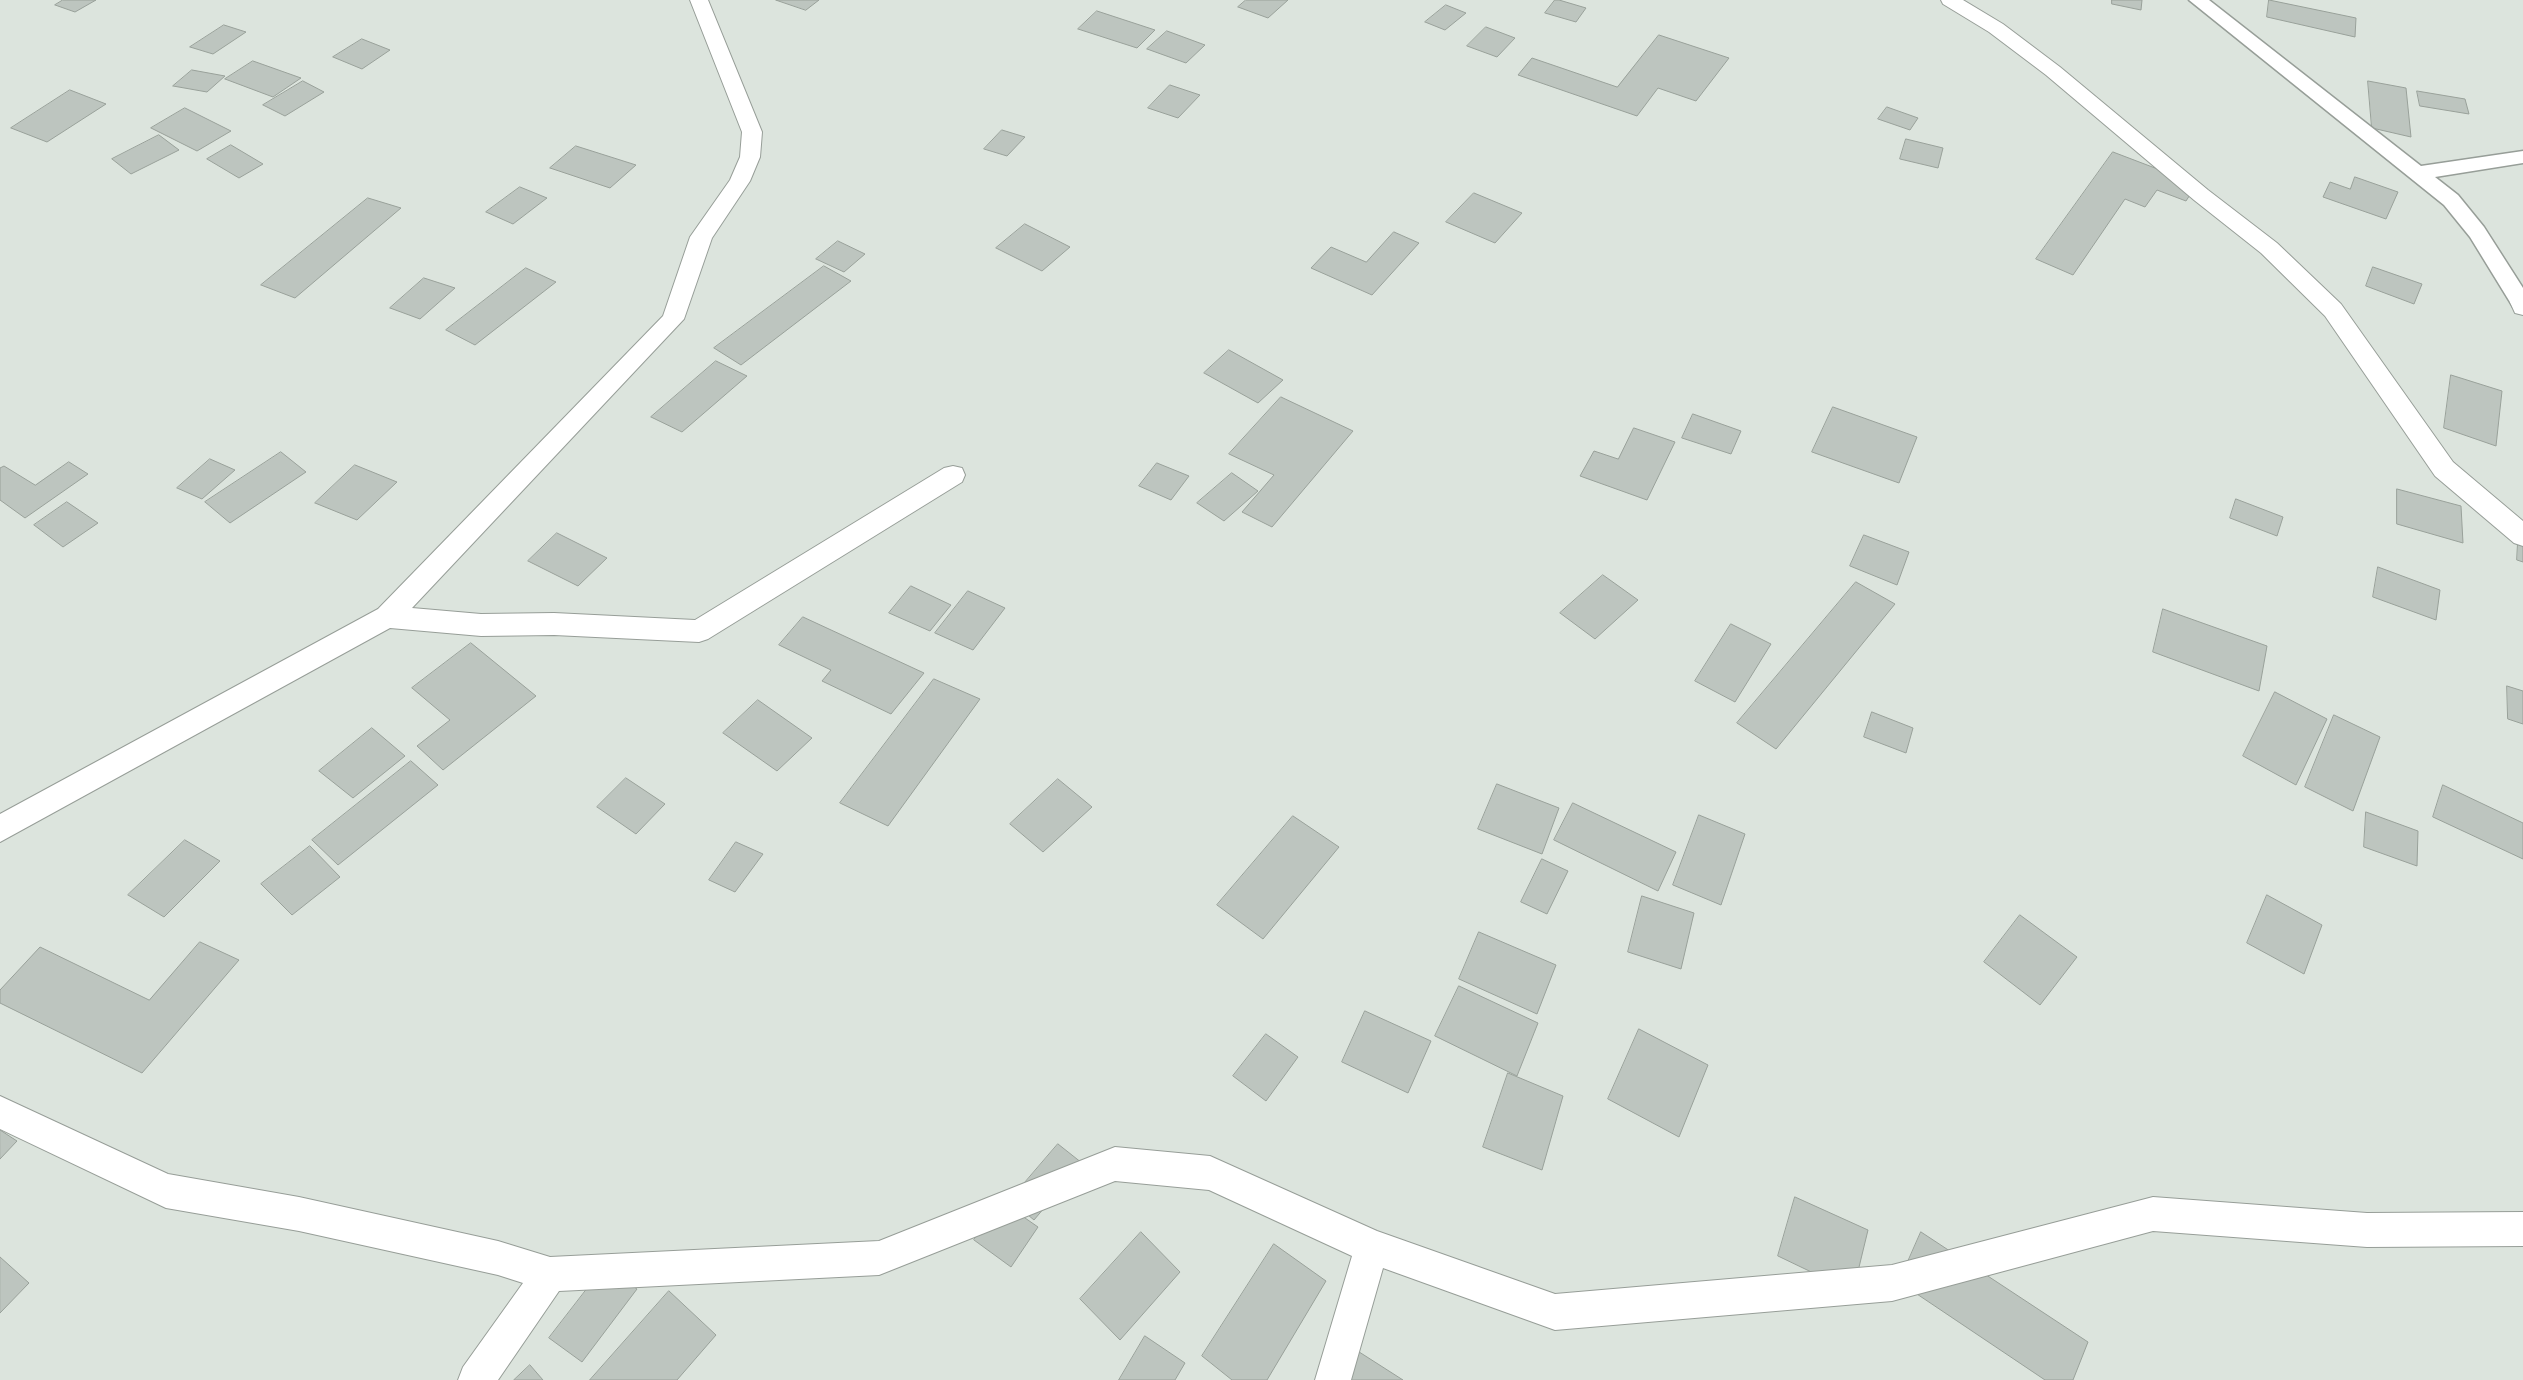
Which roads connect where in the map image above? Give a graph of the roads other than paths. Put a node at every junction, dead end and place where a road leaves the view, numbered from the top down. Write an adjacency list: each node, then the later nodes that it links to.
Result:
1 (699, 0): 9 (street)
2 (1950, 0): 8 (street)
3 (2198, 0): 5 (lane)
4 (2523, 157): 5 (lane)
5 (2418, 173): 6 (lane)
6 (2522, 304)
7 (953, 475): 9 (street)
8 (2523, 536)
9 (387, 617): 10 (street)
10 (0, 829)
11 (0, 1112): 14 (street)
12 (2523, 1229): 13 (street)
13 (1372, 1247): 14 (street); 16 (street)
14 (550, 1274): 15 (street)
15 (476, 1380)
16 (1333, 1380)

